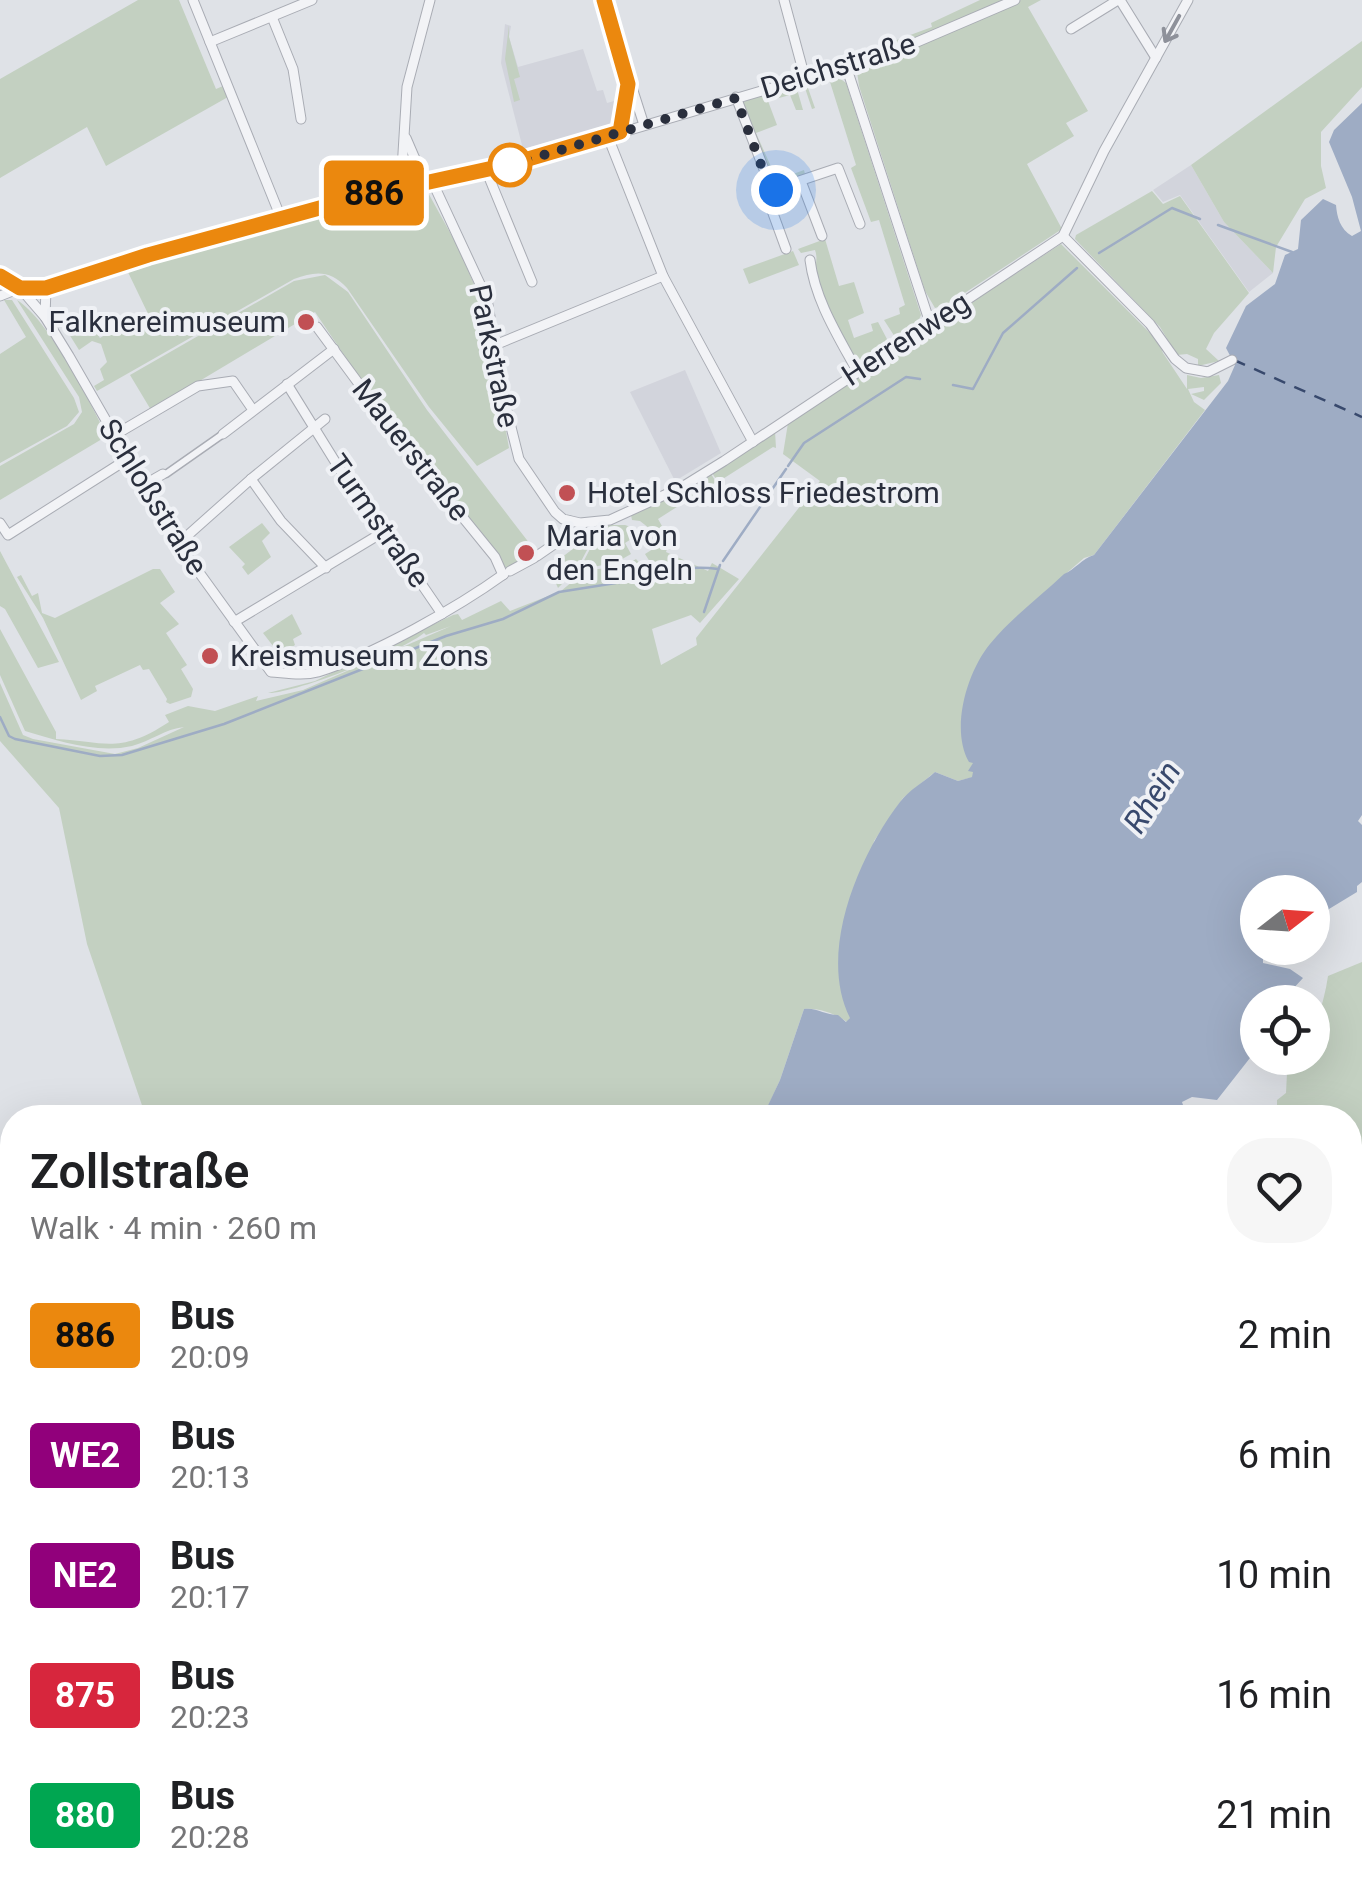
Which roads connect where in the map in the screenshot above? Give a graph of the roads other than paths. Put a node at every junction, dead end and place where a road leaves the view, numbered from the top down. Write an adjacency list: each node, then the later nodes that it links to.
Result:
1 (192, 0): 11 (street)
2 (312, 0): 9 (street)
3 (430, 0): 19 (street)
4 (604, 0): 15 (street)
5 (784, 0): 14 (street)
6 (1015, 0): 13 (street, Deichstraße)
7 (1119, 0): 10 (street); 12 (street)
8 (1188, 0): 12 (street, one-way to 12)
9 (272, 17): 11 (street); 17 (street)
10 (1071, 30)
11 (210, 42): 27 (street)
12 (1156, 58): 30 (street)
13 (846, 66): 14 (street, Deichstraße); 40 (street)
14 (805, 78): 16 (street, Deichstraße)
15 (628, 84): 18 (street); 20 (street)
16 (736, 98): 18 (street, Deichstraße); 26 (street)
17 (301, 118)
18 (644, 125): 20 (street, Deichstraße)
19 (405, 130): 23 (street, Parkstraße); 25 (street)
20 (620, 132): 21 (street, Deichstraße)
21 (608, 137): 22 (street, Deichstraße); 34 (street)
22 (486, 170): 23 (street, Deichstraße); 35 (street)
23 (428, 181): 25 (street, Deichstraße); 42 (street, Parkstraße)
24 (801, 181): 26 (street); 28 (street); 29 (street)
25 (400, 186): 27 (street, Deichstraße)
26 (772, 190): 31 (street)
27 (281, 218): 37 (street, Deichstraße)
28 (860, 224)
29 (822, 236)
30 (1063, 236): 40 (street, Herrenweg); 44 (street)
31 (786, 249)
32 (810, 260): 45 (street)
33 (0, 276): 36 (street)
34 (663, 276): 42 (street); 52 (street)
35 (532, 282)
36 (20, 288): 37 (street, Deichstraße); 38 (street); 39 (street, Schloßstraße)
37 (46, 288): 39 (street)
38 (0, 296)
39 (45, 316): 51 (street, Schloßstraße)
40 (930, 323): 45 (street, Herrenweg)
41 (317, 327): 43 (street, Mauerstraße)
42 (495, 346): 57 (street, Parkstraße)
43 (334, 349): 46 (street); 62 (street, Mauerstraße)
44 (1232, 360)
45 (856, 371): 52 (street, Herrenweg)
46 (288, 384): 47 (street); 49 (street, Turmstraße)
47 (254, 410): 50 (street); 51 (street)
48 (325, 420): 49 (street)
49 (316, 428): 55 (street); 59 (street, Turmstraße)
50 (223, 434): 54 (street)
51 (113, 436): 53 (street, Schloßstraße)
52 (753, 442): 57 (street, Herrenweg)
53 (126, 460): 56 (street, Schloßstraße); 58 (street)
54 (164, 474): 56 (street)
55 (251, 479): 60 (street); 61 (street)
56 (142, 486): 60 (street, Schloßstraße)
57 (570, 521): 62 (street)
58 (0, 523)
59 (380, 534): 61 (street); 63 (street, Turmstraße)
60 (178, 544): 64 (street, Schloßstraße)
61 (326, 568): 64 (street)
62 (506, 573): 63 (street)
63 (442, 614): 64 (street, Schloßstraße)
64 (234, 622)

